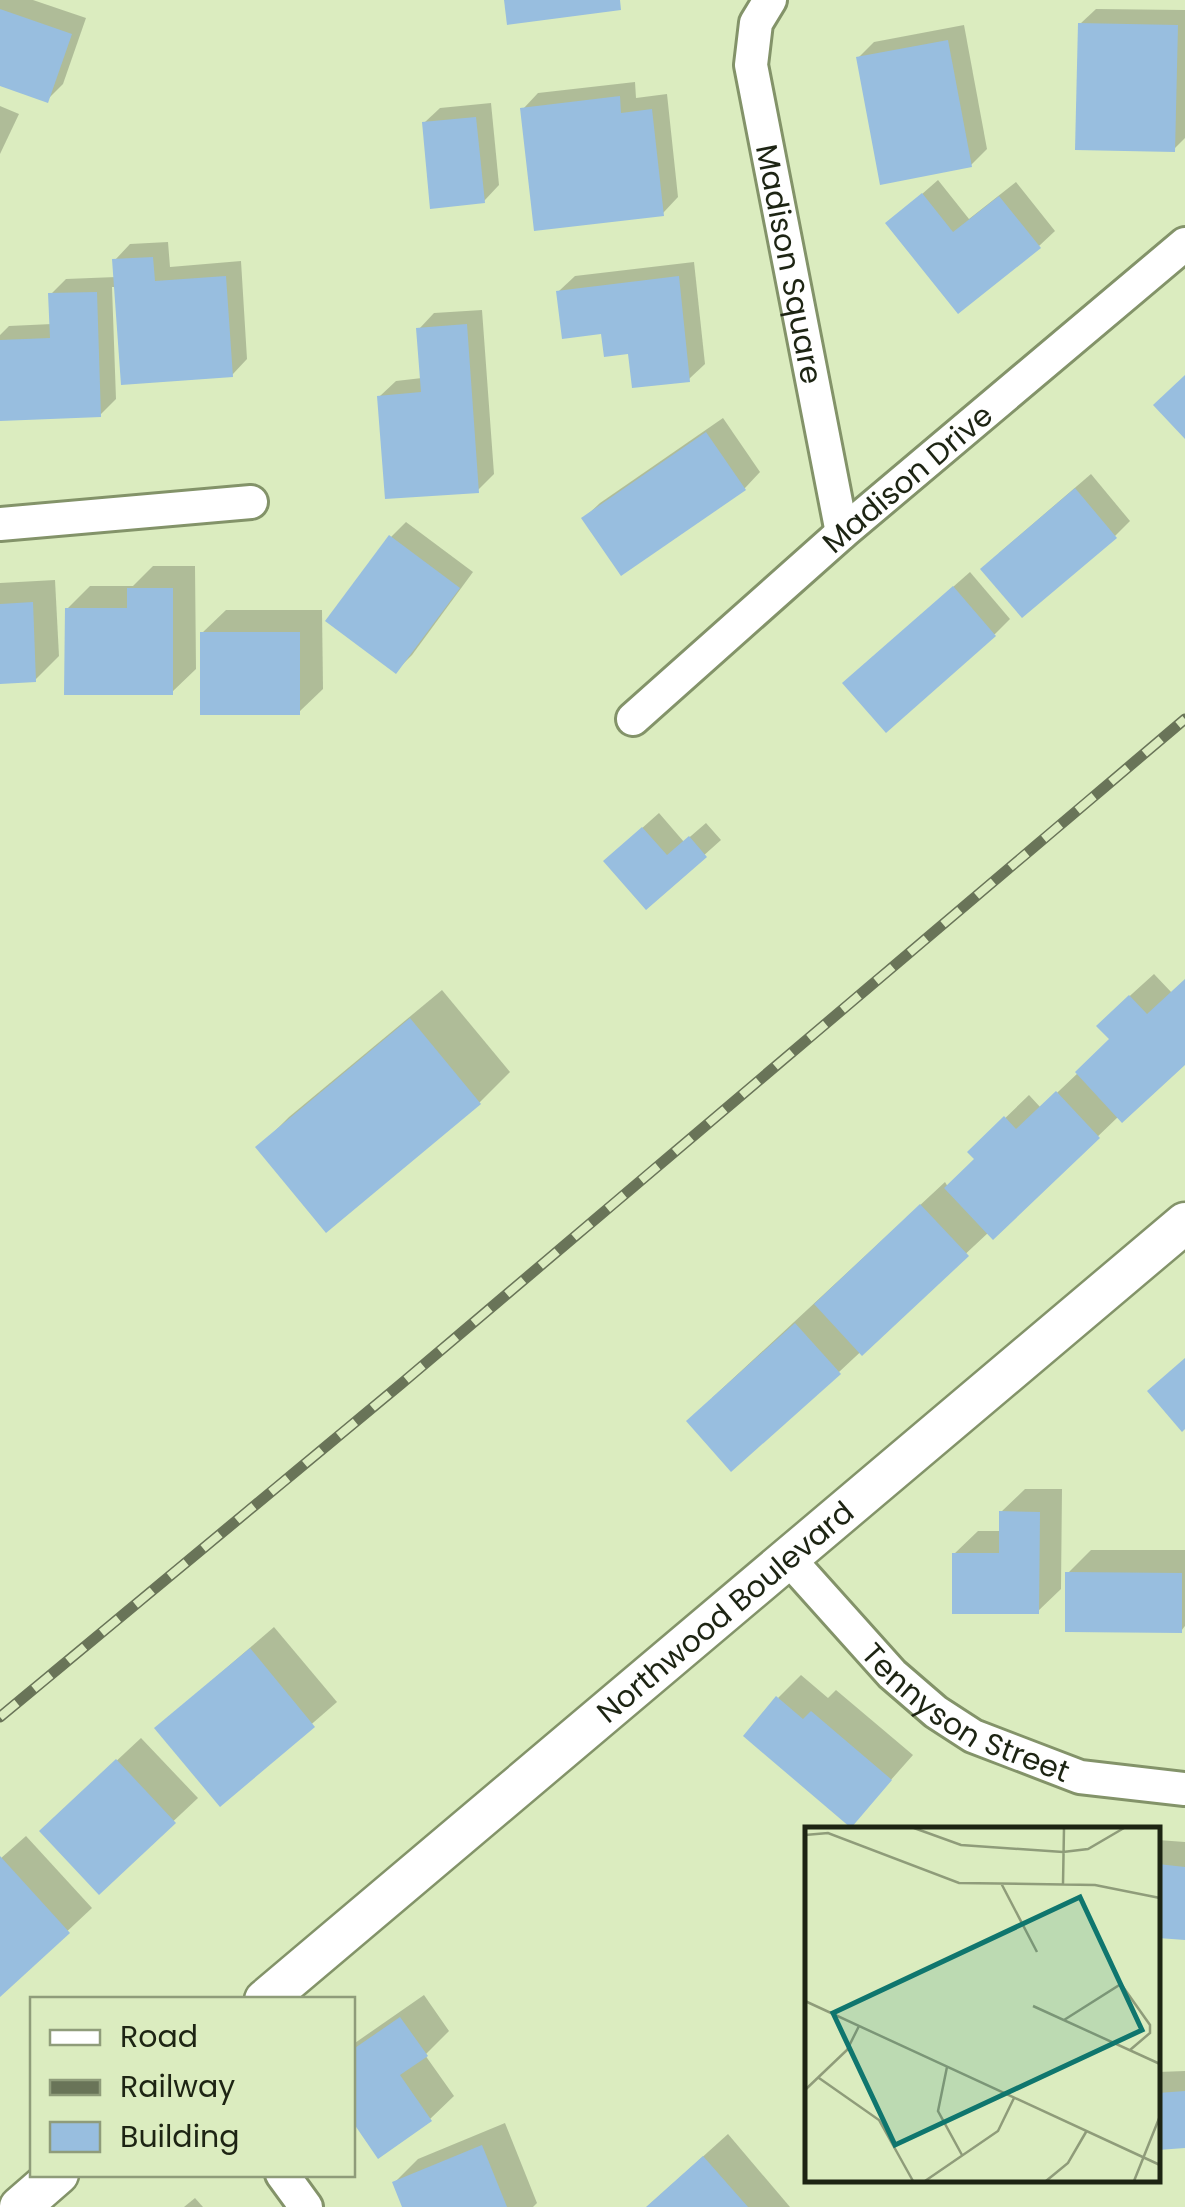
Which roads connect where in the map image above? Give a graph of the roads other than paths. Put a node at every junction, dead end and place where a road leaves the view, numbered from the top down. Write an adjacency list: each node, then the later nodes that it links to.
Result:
1 (770, 0): 5 (street, Madison Square)
2 (1185, 244): 5 (street, Madison Drive)
3 (251, 502): 4 (street)
4 (0, 524)
5 (842, 533): 6 (street, Madison Drive)
6 (633, 719)
7 (1185, 1223): 8 (street, Northwood Boulevard)
8 (788, 1558): 9 (street, Tennyson Street); 10 (street, Northwood Boulevard)
9 (1185, 1789)
10 (270, 1997)
11 (55, 2177): 13 (street)
12 (284, 2177): 14 (street)
13 (20, 2207)
14 (306, 2207)

